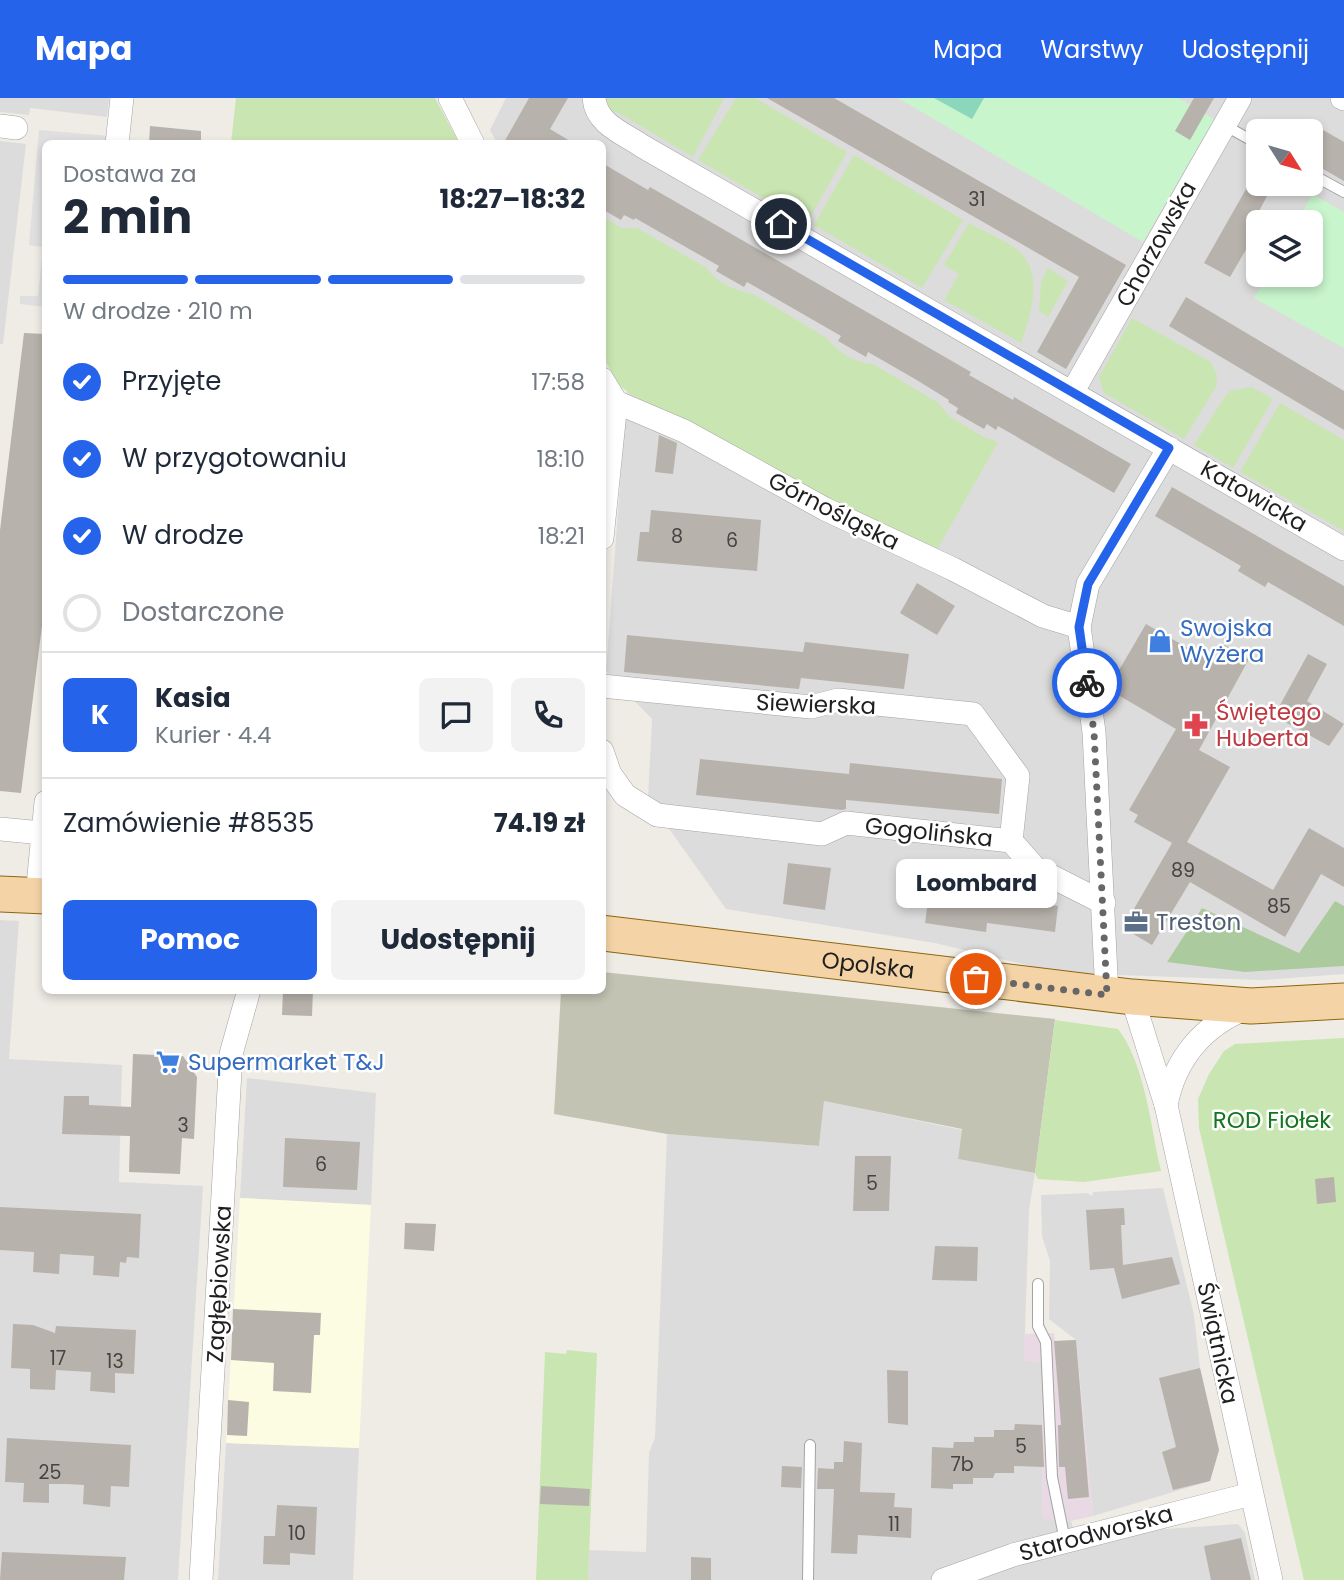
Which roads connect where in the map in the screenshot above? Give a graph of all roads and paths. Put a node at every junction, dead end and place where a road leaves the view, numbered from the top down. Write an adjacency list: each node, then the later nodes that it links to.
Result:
1 (122, 98): 7 (street)
2 (450, 98): 8 (street)
3 (594, 98): 12 (street, Katowicka)
4 (1240, 98): 5 (street, Chorzowska)
5 (1224, 125): 6 (lane); 12 (street, Chorzowska)
6 (1246, 137)
7 (117, 140)
8 (471, 140)
9 (1323, 181): 10 (lane)
10 (1344, 192)
11 (606, 386): 13 (street)
12 (1073, 391): 14 (street, Katowicka)
13 (616, 402): 15 (street); 17 (street, Górnośląska)
14 (1169, 448): 16 (street, Katowicka); 17 (street, Świątnicka)
15 (606, 499)
16 (1344, 549)
17 (1079, 627): 25 (street, Świątnicka)
18 (606, 687): 22 (street, Siewierska)
19 (606, 762): 22 (street, Gogolińska)
20 (0, 829): 21 (street)
21 (42, 833): 24 (street)
22 (1011, 841): 25 (street, Gogolińska)
23 (0, 894): 24 (main road)
24 (41, 896)
25 (1104, 902): 28 (street, Świątnicka)
26 (606, 933): 28 (main road, Opolska)
27 (248, 994): 36 (street, Zagłębiowska)
28 (1119, 996): 30 (main road, Opolska); 31 (street, Świątnicka)
29 (1344, 1001): 30 (main road, Opolska)
30 (1251, 1006): 31 (street, Świątnicka)
31 (1166, 1105): 34 (street, Świątnicka)
32 (1038, 1284): 35 (lane)
33 (810, 1445): 37 (lane)
34 (1251, 1494): 35 (street, Starodworska); 39 (street, Świątnicka)
35 (1065, 1541): 38 (street, Starodworska)
36 (201, 1580)
37 (808, 1580)
38 (943, 1580)
39 (1271, 1580)

